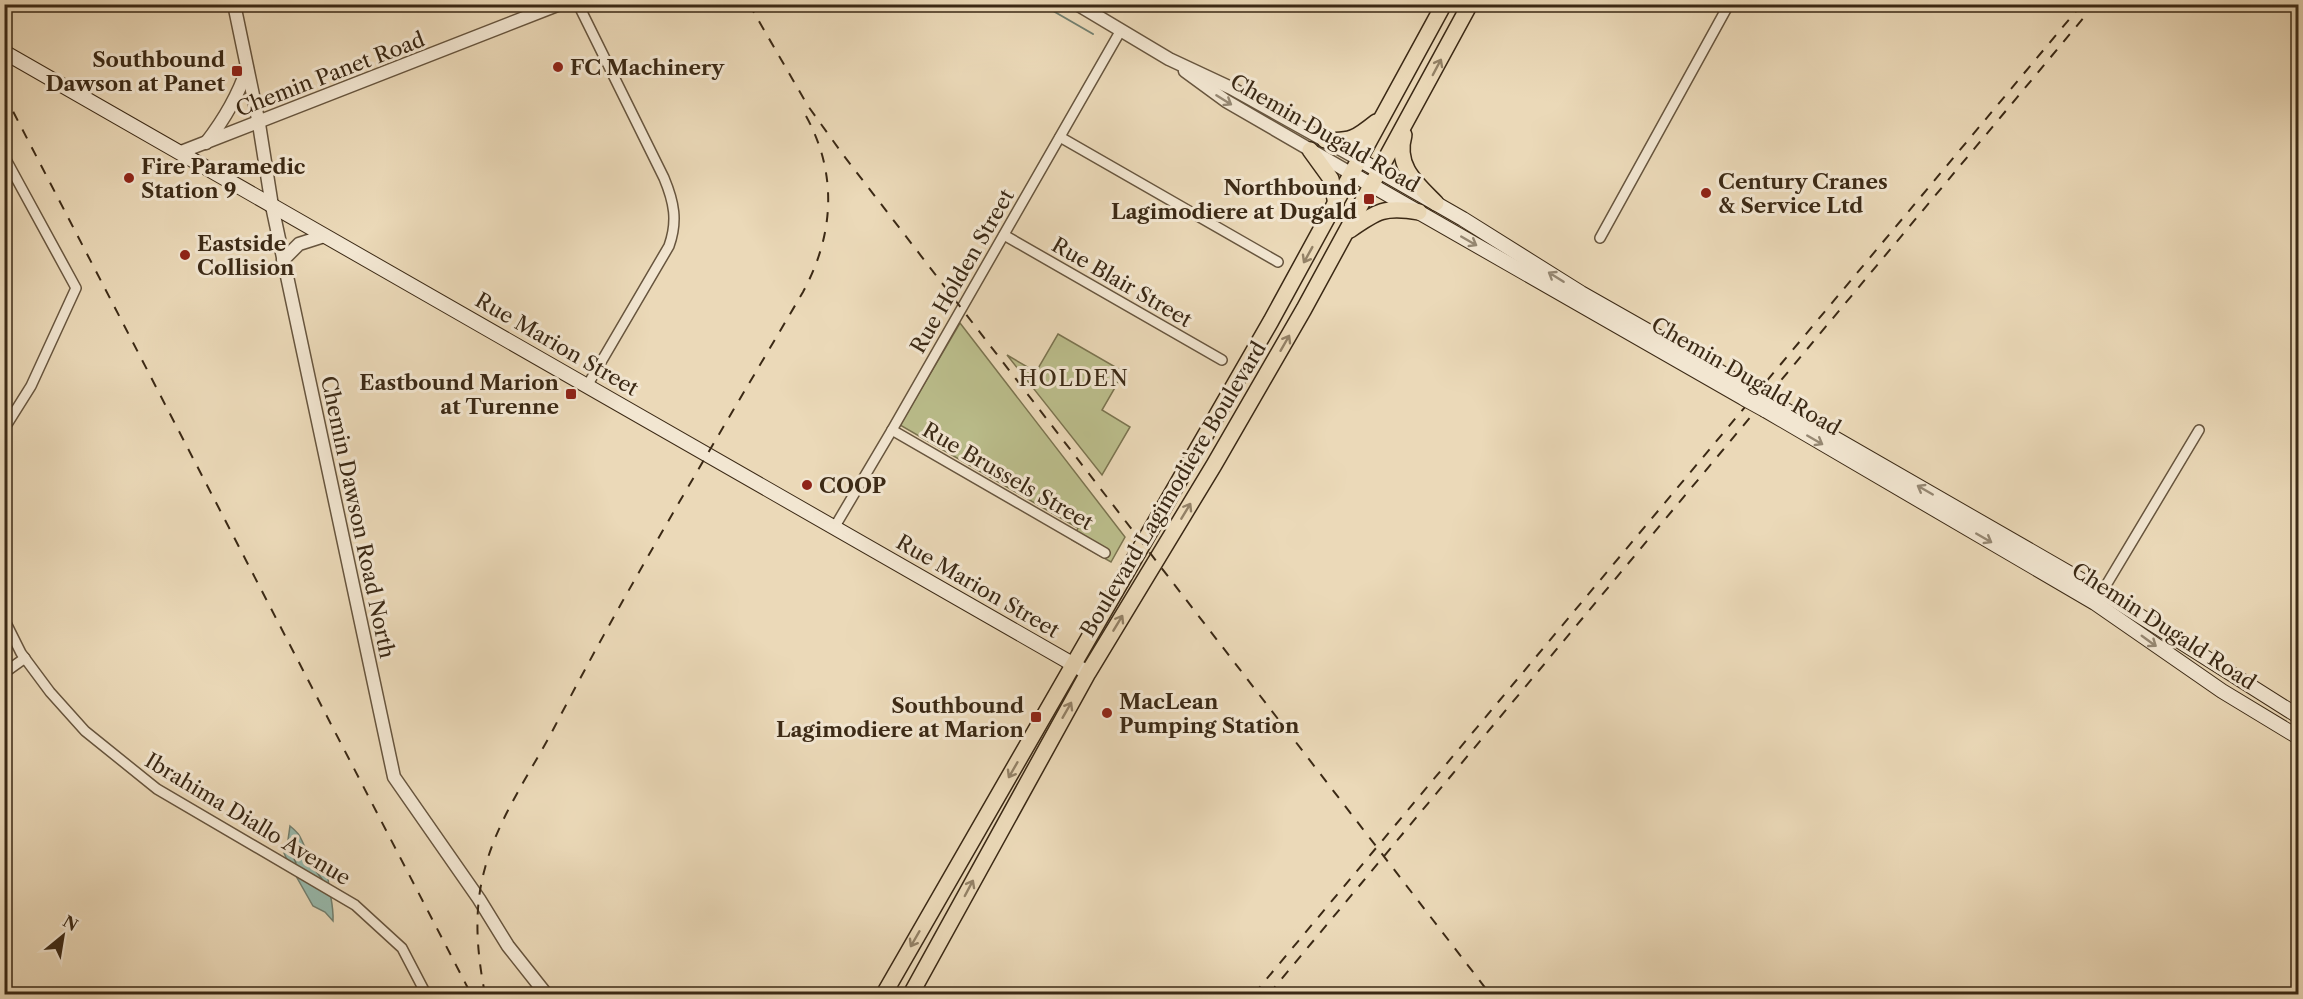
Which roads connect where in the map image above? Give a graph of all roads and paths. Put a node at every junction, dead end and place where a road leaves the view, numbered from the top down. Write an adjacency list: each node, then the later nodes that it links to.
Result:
1 (234, 4): 11 (street, Chemin Dawson Road North)
2 (560, 4): 14 (street, Chemin Panet Road)
3 (578, 4): 36 (street)
4 (1077, 4): 8 (street, Chemin Dugald Road)
5 (1444, 4): 12 (main road, Boulevard Lagimodière Boulevard)
6 (1470, 4): 13 (main road, Boulevard Lagimodière Boulevard, one-way to 6)
7 (1729, 4): 32 (street)
8 (1121, 30): 10 (street, Chemin Dugald Road); 15 (street, Rue Holden Street)
9 (4, 52): 19 (main road, Rue Marion Street)
10 (1169, 59): 16 (street, Chemin Dugald Road); 18 (street, Chemin Dugald Road, one-way to 18)
11 (248, 68): 14 (street, Chemin Dawson Road North); 17 (street)
12 (1383, 117): 16 (main road); 21 (main road, Boulevard Lagimodière Boulevard)
13 (1409, 118): 22 (main road, Boulevard Lagimodière Boulevard); 25 (main road)
14 (259, 124): 17 (street, Chemin Panet Road); 27 (street, Chemin Dawson Road North)
15 (1060, 137): 30 (street, Rue Holden Street); 34 (street)
16 (1325, 140): 21 (street, Chemin Dugald Road)
17 (205, 144): 19 (street, Chemin Panet Road)
18 (1310, 150): 23 (street, Chemin Dugald Road); 26 (main road)
19 (182, 152): 27 (main road, Rue Marion Street)
20 (4, 156): 39 (street)
21 (1360, 160): 22 (main road, Chemin Dugald Road); 23 (main road, Boulevard Lagimodière Boulevard)
22 (1380, 171): 24 (main road, Boulevard Lagimodière Boulevard); 25 (main road, Chemin Dugald Road)
23 (1352, 174): 24 (main road, Chemin Dugald Road); 26 (main road, Boulevard Lagimodière Boulevard)
24 (1372, 185): 28 (main road, Chemin Dugald Road); 29 (main road, Boulevard Lagimodière Boulevard)
25 (1436, 203): 37 (main road, Chemin Dugald Road, one-way to 25)
26 (1336, 204): 47 (main road, Boulevard Lagimodière Boulevard, one-way to 47)
27 (272, 206): 31 (main road, Rue Marion Street); 33 (street, Chemin Dawson Road North)
28 (1419, 212): 29 (main road); 37 (main road, Chemin Dugald Road, one-way to 37)
29 (1346, 234): 49 (main road, Boulevard Lagimodière Boulevard, one-way to 29)
30 (1004, 235): 35 (street, Rue Blair Street); 40 (street, Rue Holden Street)
31 (324, 236): 33 (street); 36 (main road, Rue Marion Street)
32 (1600, 238)
33 (284, 260): 53 (street, Chemin Dawson Road North)
34 (1278, 262)
35 (1222, 360)
36 (587, 386): 42 (main road, Rue Marion Street)
37 (1749, 395): 38 (main road, Chemin Dugald Road, bridge)
38 (1769, 406): 44 (main road, Chemin Dugald Road, one-way to 38); 51 (main road, Chemin Dugald Road, one-way to 51)
39 (4, 429)
40 (892, 430): 42 (street, Rue Holden Street); 43 (street, Rue Brussels Street)
41 (2199, 430): 44 (street)
42 (834, 528): 47 (main road, Rue Marion Street)
43 (1105, 554)
44 (2102, 592): 50 (main road, Chemin Dugald Road)
45 (4, 619): 46 (street, Ibrahima Diallo Avenue)
46 (25, 658): 48 (street); 52 (street, Ibrahima Diallo Avenue)
47 (1073, 665): 49 (main road, Rue Marion Street); 54 (main road, Boulevard Lagimodière Boulevard, one-way to 54)
48 (4, 673)
49 (1088, 673): 55 (main road, Boulevard Lagimodière Boulevard, one-way to 49)
50 (2298, 716)
51 (2298, 737)
52 (426, 994)
53 (546, 994)
54 (884, 994)
55 (910, 994)

